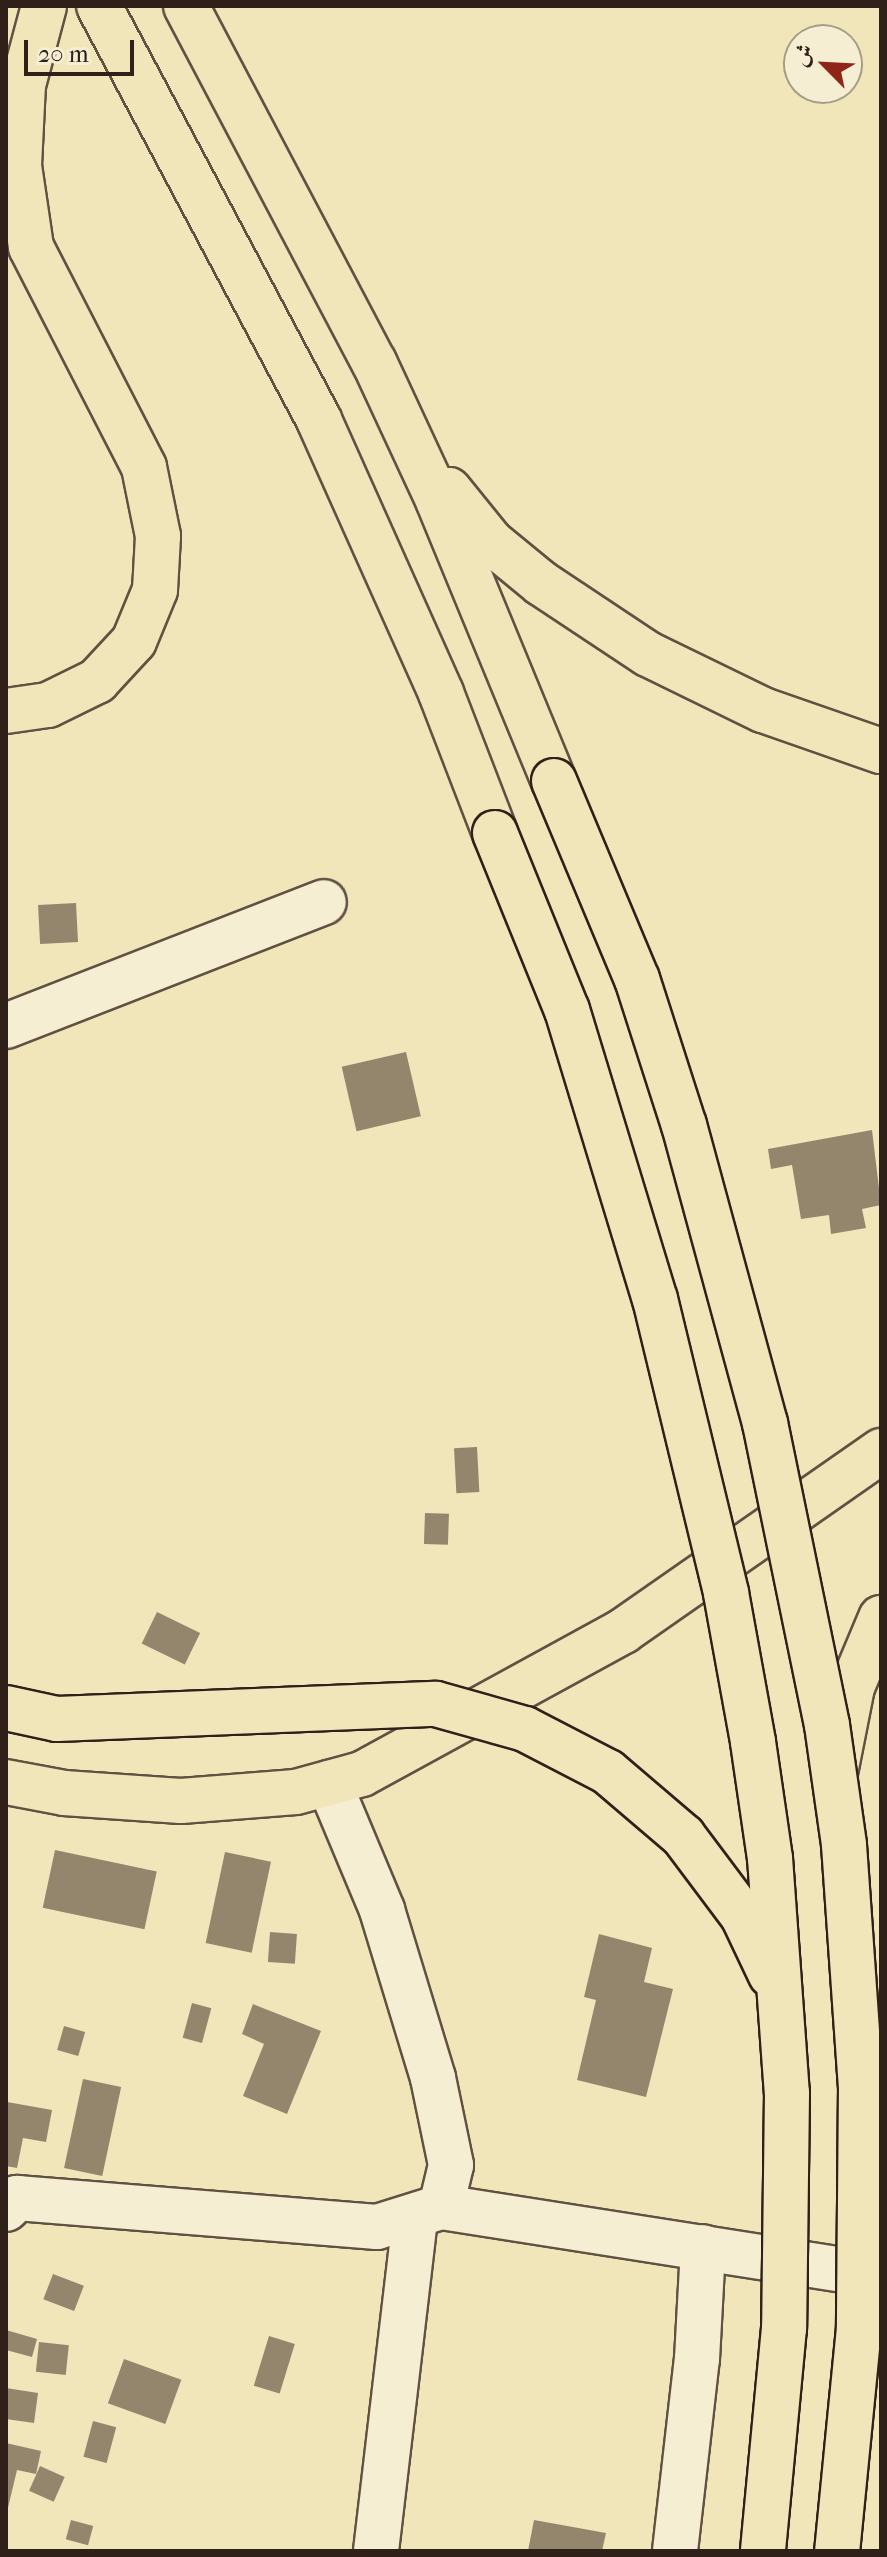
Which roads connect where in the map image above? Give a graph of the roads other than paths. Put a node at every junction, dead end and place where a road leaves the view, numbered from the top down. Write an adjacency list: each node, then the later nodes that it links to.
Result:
1 (44, 6): 5 (main road)
2 (99, 6): 15 (main road, bridge)
3 (186, 6): 4 (main road)
4 (413, 445): 6 (main road); 12 (main road, bridge)
5 (6, 711)
6 (881, 751)
7 (324, 902): 8 (street)
8 (6, 1026)
9 (881, 1451): 14 (main road)
10 (881, 1618): 12 (main road)
11 (6, 1708): 15 (main road, bridge)
12 (834, 1778): 23 (main road, bridge)
13 (6, 1782): 14 (main road)
14 (329, 1783): 17 (street)
15 (783, 2007): 22 (main road, bridge)
16 (6, 2209): 17 (street)
17 (428, 2212): 18 (street); 20 (street)
18 (703, 2247): 19 (street); 21 (street)
19 (881, 2276)
20 (376, 2551)
21 (675, 2551)
22 (763, 2551)
23 (837, 2551)

